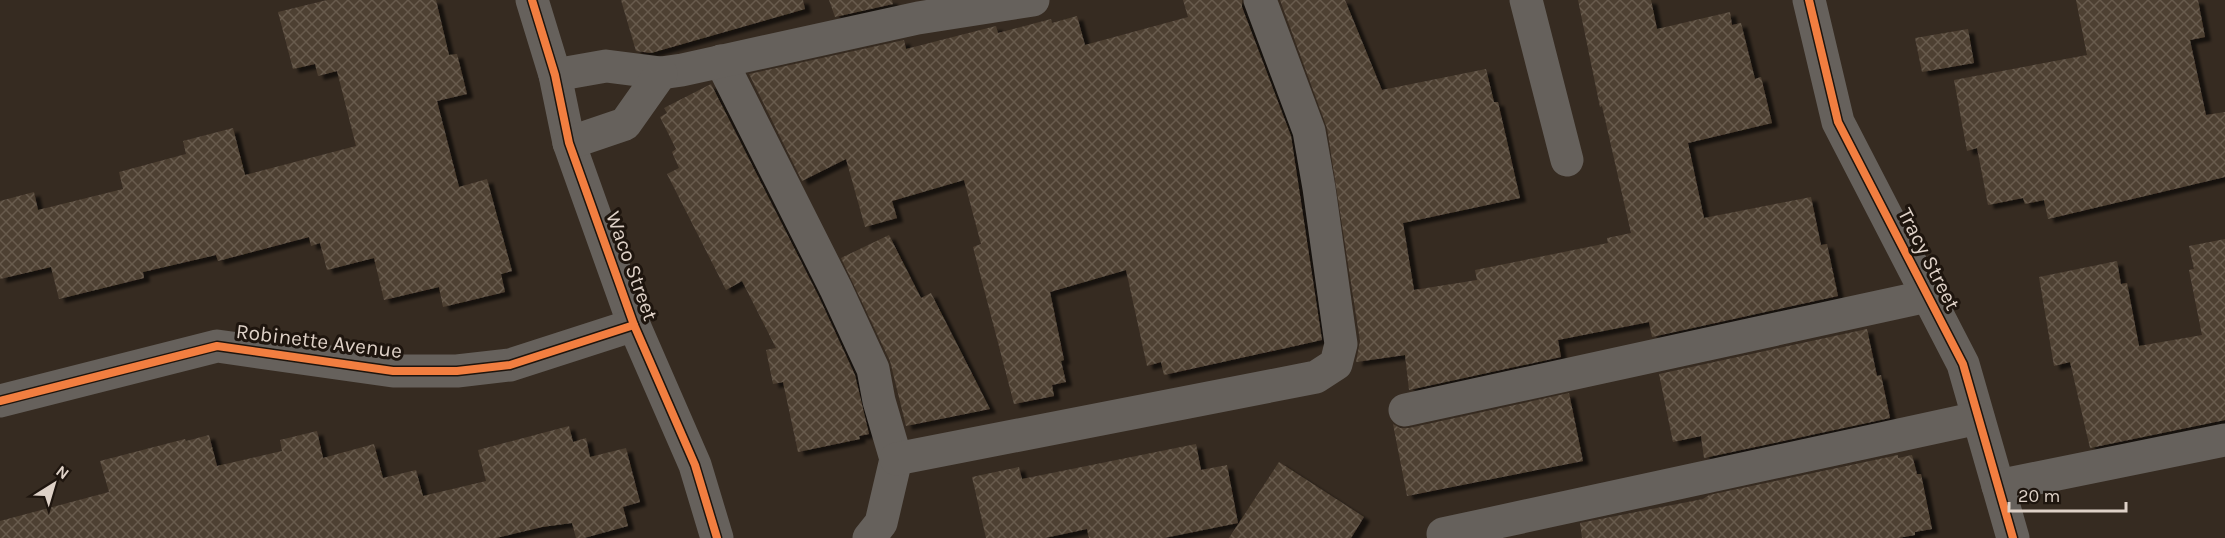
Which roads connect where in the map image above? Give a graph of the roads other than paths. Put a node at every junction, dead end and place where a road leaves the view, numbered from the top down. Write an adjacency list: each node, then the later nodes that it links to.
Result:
1 (532, 0): 8 (street, Waco Street)
2 (1033, 0): 6 (street)
3 (1260, 0): 17 (street)
4 (1526, 0): 10 (street)
5 (1809, 0): 11 (street, Tracy Street)
6 (721, 61): 7 (street); 17 (street)
7 (661, 73): 8 (street); 9 (street)
8 (555, 75): 9 (street, Waco Street)
9 (569, 143): 12 (street, Waco Street)
10 (1567, 160)
11 (1928, 296): 14 (street); 15 (street, Tracy Street)
12 (634, 325): 13 (street, Robinette Avenue); 20 (street, Waco Street)
13 (0, 401)
14 (1404, 410)
15 (1978, 418): 18 (street, Tracy Street); 19 (street)
16 (2225, 440): 18 (street)
17 (896, 459): 21 (street)
18 (1998, 486): 22 (street, Tracy Street)
19 (1443, 534)
20 (717, 538)
21 (868, 538)
22 (2013, 538)

